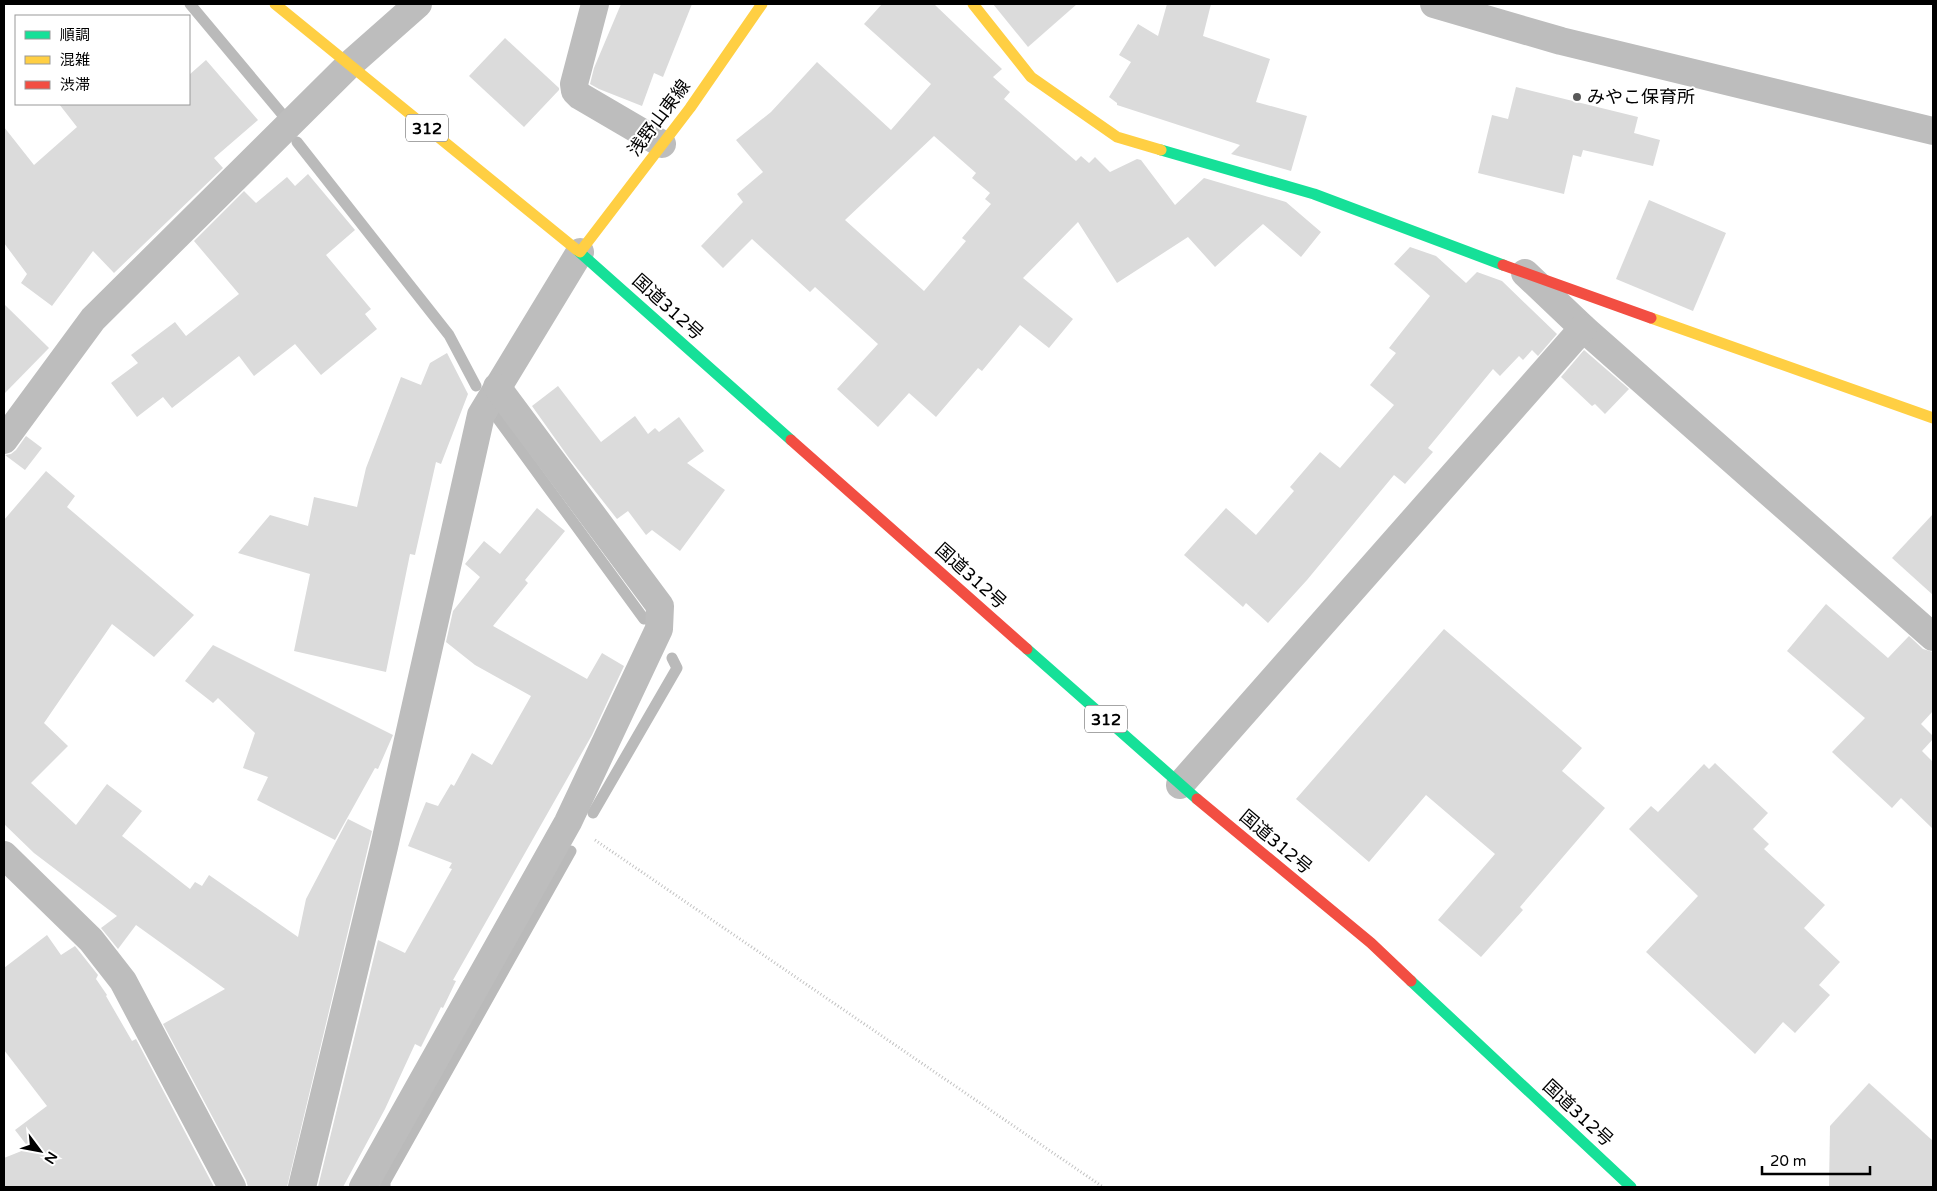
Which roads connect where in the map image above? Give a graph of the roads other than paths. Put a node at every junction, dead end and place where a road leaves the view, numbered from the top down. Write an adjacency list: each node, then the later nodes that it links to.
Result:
1 (275, 4): 7 (main road, 国道312号 / 312)
2 (418, 4): 7 (street)
3 (595, 4): 9 (street)
4 (762, 4): 9 (main road, 浅野山東線)
5 (973, 4): 11 (main road)
6 (1434, 4): 8 (street)
7 (349, 65): 10 (main road, 国道312号 / 312); 15 (street)
8 (1933, 131)
9 (662, 144): 10 (main road, 浅野山東線)
10 (580, 252): 13 (street); 17 (main road, 国道312号 / 312)
11 (1525, 273): 12 (street); 14 (main road)
12 (1583, 328): 16 (street); 17 (street)
13 (497, 387): 20 (street); 21 (street)
14 (1933, 418)
15 (4, 440)
16 (1933, 637)
17 (1180, 785): 22 (main road, 国道312号 / 312)
18 (4, 856): 19 (street)
19 (232, 1187)
20 (302, 1187)
21 (363, 1187)
22 (1632, 1187)

